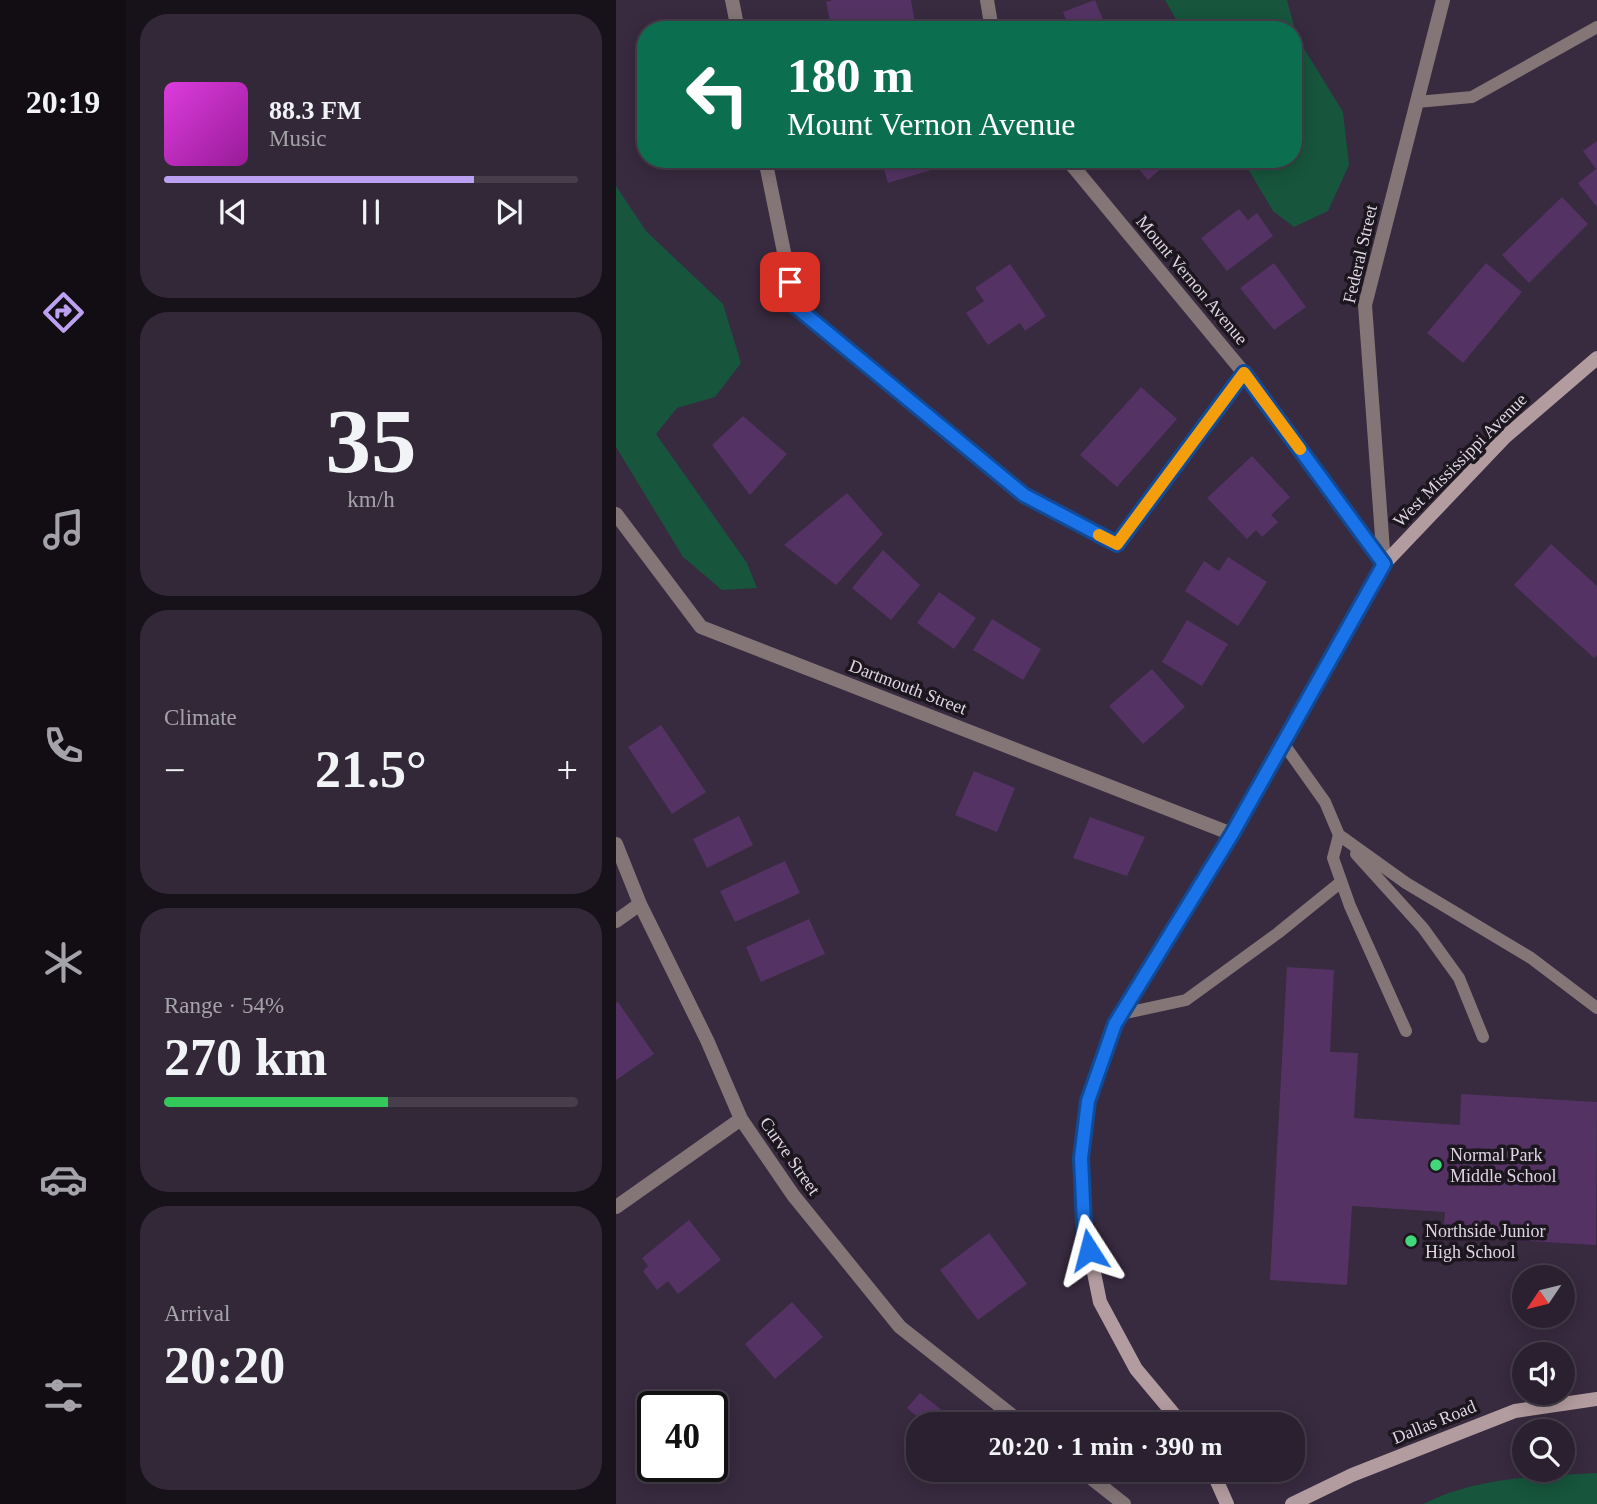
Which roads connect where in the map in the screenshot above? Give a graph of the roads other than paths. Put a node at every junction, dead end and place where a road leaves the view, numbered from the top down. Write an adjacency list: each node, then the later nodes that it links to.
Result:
1 (732, 0): 4 (street)
2 (987, 0): 5 (street)
3 (1443, 0): 7 (street, Federal Street)
4 (736, 21)
5 (990, 21)
6 (1597, 27): 7 (lane)
7 (1417, 102): 13 (street, Federal Street)
8 (767, 168): 11 (street)
9 (1074, 168): 11 (street, Mount Vernon Avenue)
10 (1597, 358): 13 (street, West Mississippi Avenue)
11 (1244, 373): 13 (street, Mount Vernon Avenue)
12 (616, 514): 15 (street, Dartmouth Street)
13 (1384, 564): 14 (street, West Mississippi Avenue)
14 (1283, 743): 15 (street, West Mississippi Avenue); 16 (lane)
15 (1232, 834): 22 (street, West Mississippi Avenue)
16 (1339, 835): 18 (lane); 21 (lane); 24 (lane)
17 (616, 844): 19 (street, Curve Street)
18 (1342, 882): 22 (lane); 23 (lane)
19 (640, 904): 20 (street); 25 (street, Curve Street)
20 (616, 920)
21 (1597, 1007)
22 (1121, 1014): 29 (street, West Mississippi Avenue)
23 (1406, 1031)
24 (1483, 1037)
25 (741, 1119): 26 (street); 28 (street, Curve Street)
26 (616, 1207)
27 (1597, 1399): 34 (street, Dallas Road)
28 (1008, 1412)
29 (1172, 1412)
30 (1096, 1482): 32 (street)
31 (1217, 1482): 33 (street)
32 (1124, 1504)
33 (1227, 1504)
34 (1292, 1504)

